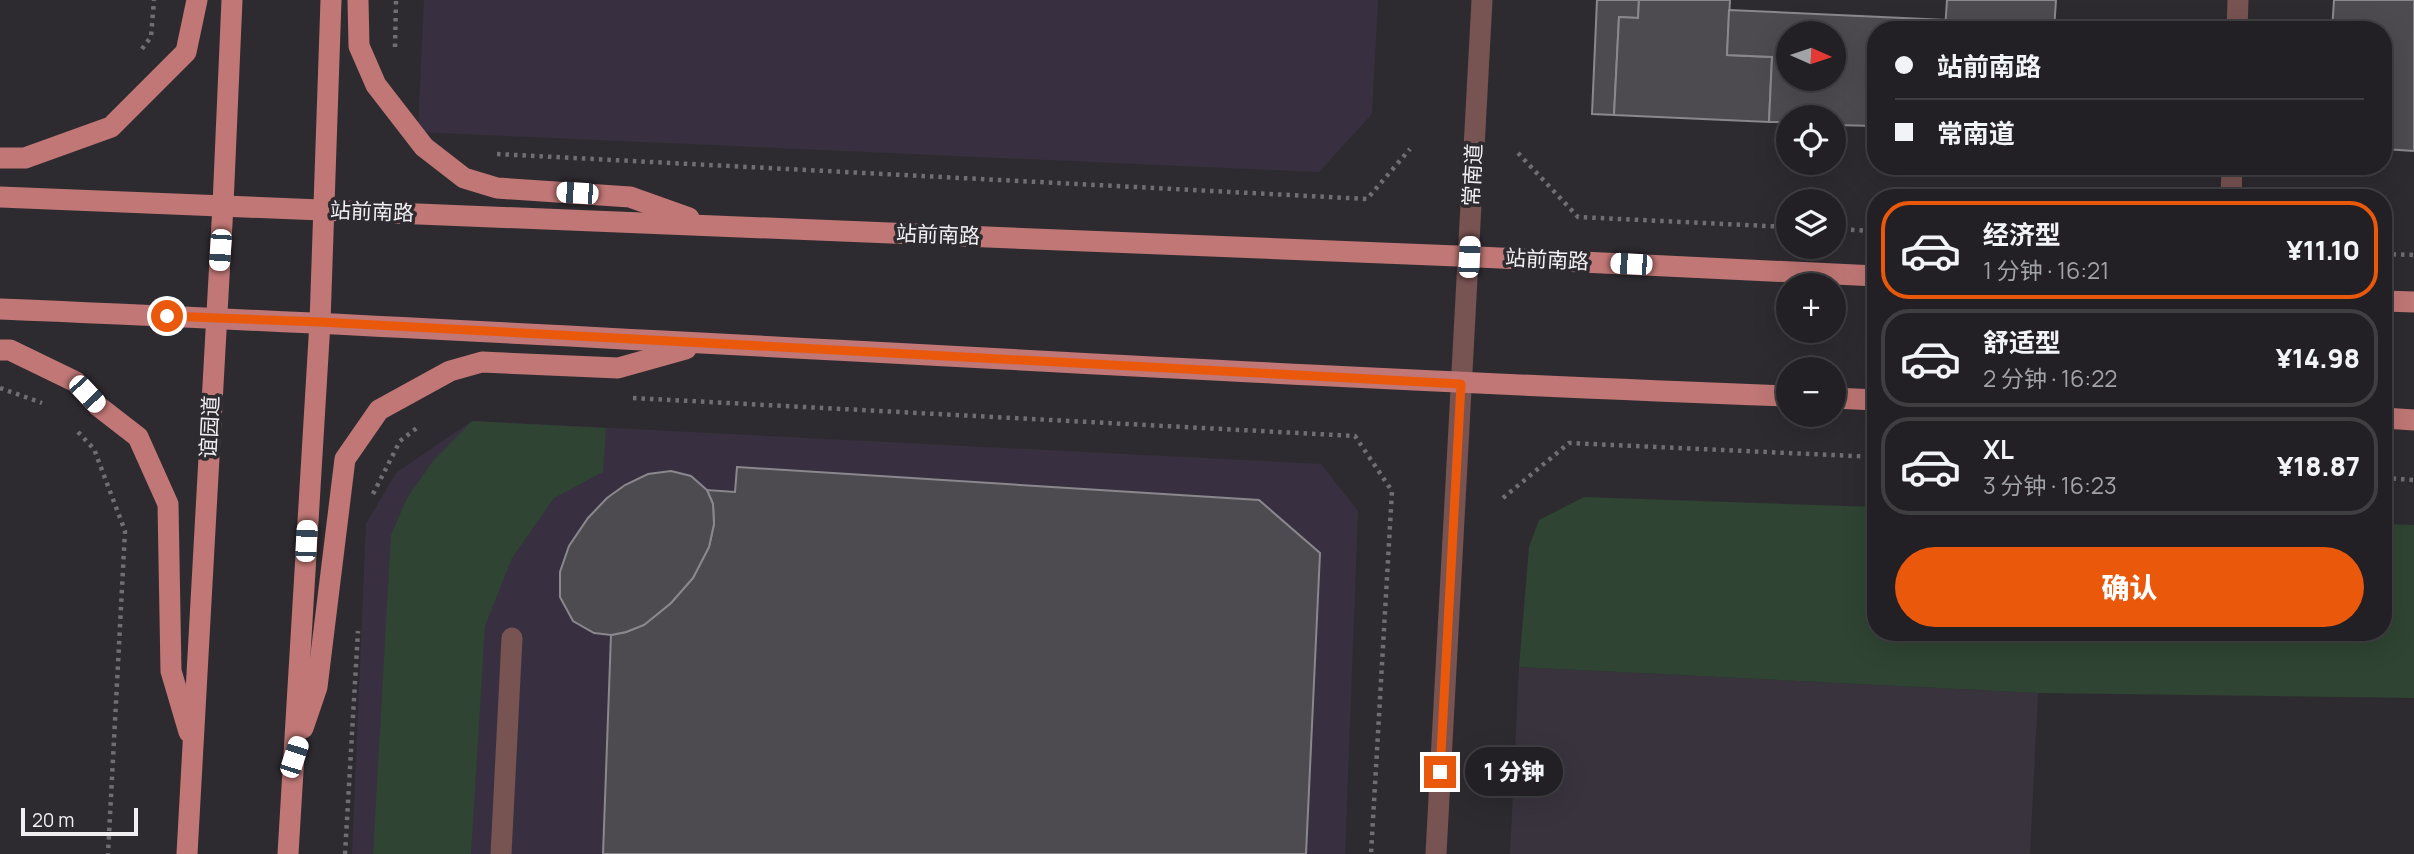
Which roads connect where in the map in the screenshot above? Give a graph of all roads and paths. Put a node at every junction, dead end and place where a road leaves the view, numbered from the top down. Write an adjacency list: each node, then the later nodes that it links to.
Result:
1 (154, 0): 10 (path)
2 (197, 0): 15 (main road)
3 (232, 0): 17 (main road, 谊园道)
4 (331, 0): 18 (main road)
5 (358, 0): 19 (main road)
6 (396, 0): 11 (path)
7 (1482, 0): 25 (street, 常南道)
8 (2238, 0): 9 (street)
9 (2237, 21)
10 (137, 57)
11 (395, 57)
12 (1409, 149): 14 (path)
13 (1518, 153): 20 (path)
14 (495, 154)
15 (0, 158)
16 (0, 197): 17 (main road, 站前南路)
17 (223, 205): 18 (main road, 站前南路); 30 (main road, 谊园道)
18 (325, 210): 19 (main road, 站前南路); 31 (main road)
19 (711, 226): 25 (main road, 站前南路)
20 (1776, 226)
21 (1846, 230): 22 (path)
22 (1867, 231)
23 (2392, 254): 24 (path)
24 (2414, 255)
25 (1469, 257): 26 (main road, 站前南路); 34 (street, 常南道)
26 (1867, 276)
27 (2392, 301): 28 (main road)
28 (2414, 302)
29 (0, 309): 30 (main road)
30 (215, 319): 31 (main road); 52 (main road, 谊园道)
31 (320, 322): 32 (main road); 53 (main road)
32 (704, 344): 34 (main road); 53 (main road)
33 (0, 350): 52 (main road)
34 (1461, 384): 36 (main road); 60 (street, 常南道)
35 (0, 388): 40 (path)
36 (1776, 396)
37 (620, 397): 59 (path)
38 (1846, 399): 39 (main road)
39 (1867, 400)
40 (52, 406)
41 (2392, 418): 42 (main road)
42 (2414, 419)
43 (421, 424): 49 (path)
44 (73, 428): 54 (path)
45 (1867, 457): 48 (path)
46 (2392, 479): 47 (path)
47 (2414, 480)
48 (1503, 498)
49 (372, 505)
50 (358, 627): 57 (path)
51 (512, 638): 58 (street)
52 (193, 747): 55 (main road, 谊园道)
53 (294, 757): 56 (main road)
54 (108, 854)
55 (187, 854)
56 (288, 854)
57 (345, 854)
58 (501, 854)
59 (1371, 854)
60 (1436, 854)

